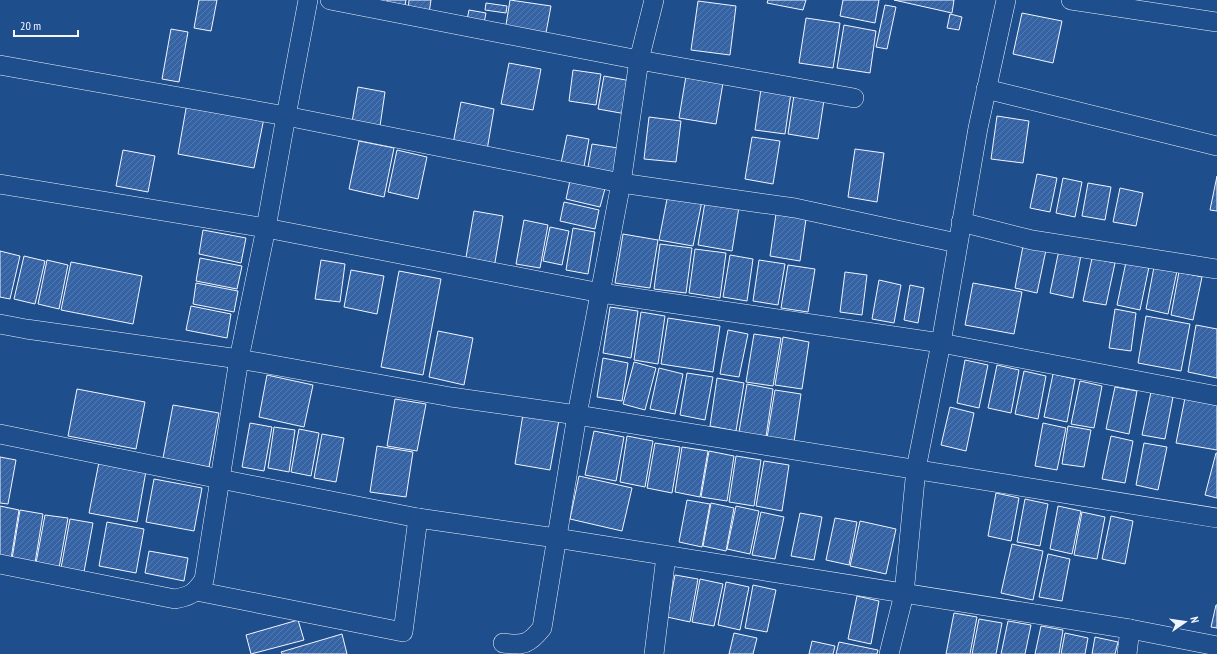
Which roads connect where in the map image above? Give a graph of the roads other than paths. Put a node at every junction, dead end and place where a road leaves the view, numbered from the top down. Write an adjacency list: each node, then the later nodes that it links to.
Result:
1 (308, 0): 11 (street)
2 (330, 0): 7 (street)
3 (654, 0): 7 (street)
4 (1006, 0): 9 (street)
5 (1071, 0): 6 (street)
6 (1217, 22)
7 (639, 60): 10 (street); 13 (street)
8 (0, 65): 11 (street)
9 (986, 89): 12 (street); 15 (street)
10 (854, 98)
11 (286, 116): 13 (street); 16 (street)
12 (1217, 146)
13 (621, 183): 17 (street); 19 (street)
14 (0, 184): 16 (street)
15 (961, 222): 17 (street); 18 (street)
16 (266, 228): 19 (street); 22 (street)
17 (957, 243): 21 (street)
18 (1217, 269)
19 (601, 293): 21 (street); 24 (street)
20 (0, 324): 22 (street)
21 (940, 343): 23 (street); 26 (street)
22 (239, 359): 24 (street); 27 (street)
23 (1217, 396)
24 (577, 415): 26 (street); 30 (street)
25 (0, 434): 27 (street)
26 (916, 469): 29 (street); 34 (street)
27 (220, 479): 28 (street); 33 (street)
28 (418, 518): 30 (street); 33 (street)
29 (1217, 518)
30 (556, 538): 31 (street); 36 (street)
31 (666, 556): 34 (street); 38 (street)
32 (0, 564): 33 (street)
33 (196, 591)
34 (904, 594): 35 (street); 39 (street)
35 (1130, 629): 37 (street); 40 (street)
36 (504, 643)
37 (1217, 646)
38 (654, 654)
39 (889, 654)
40 (1127, 654)

